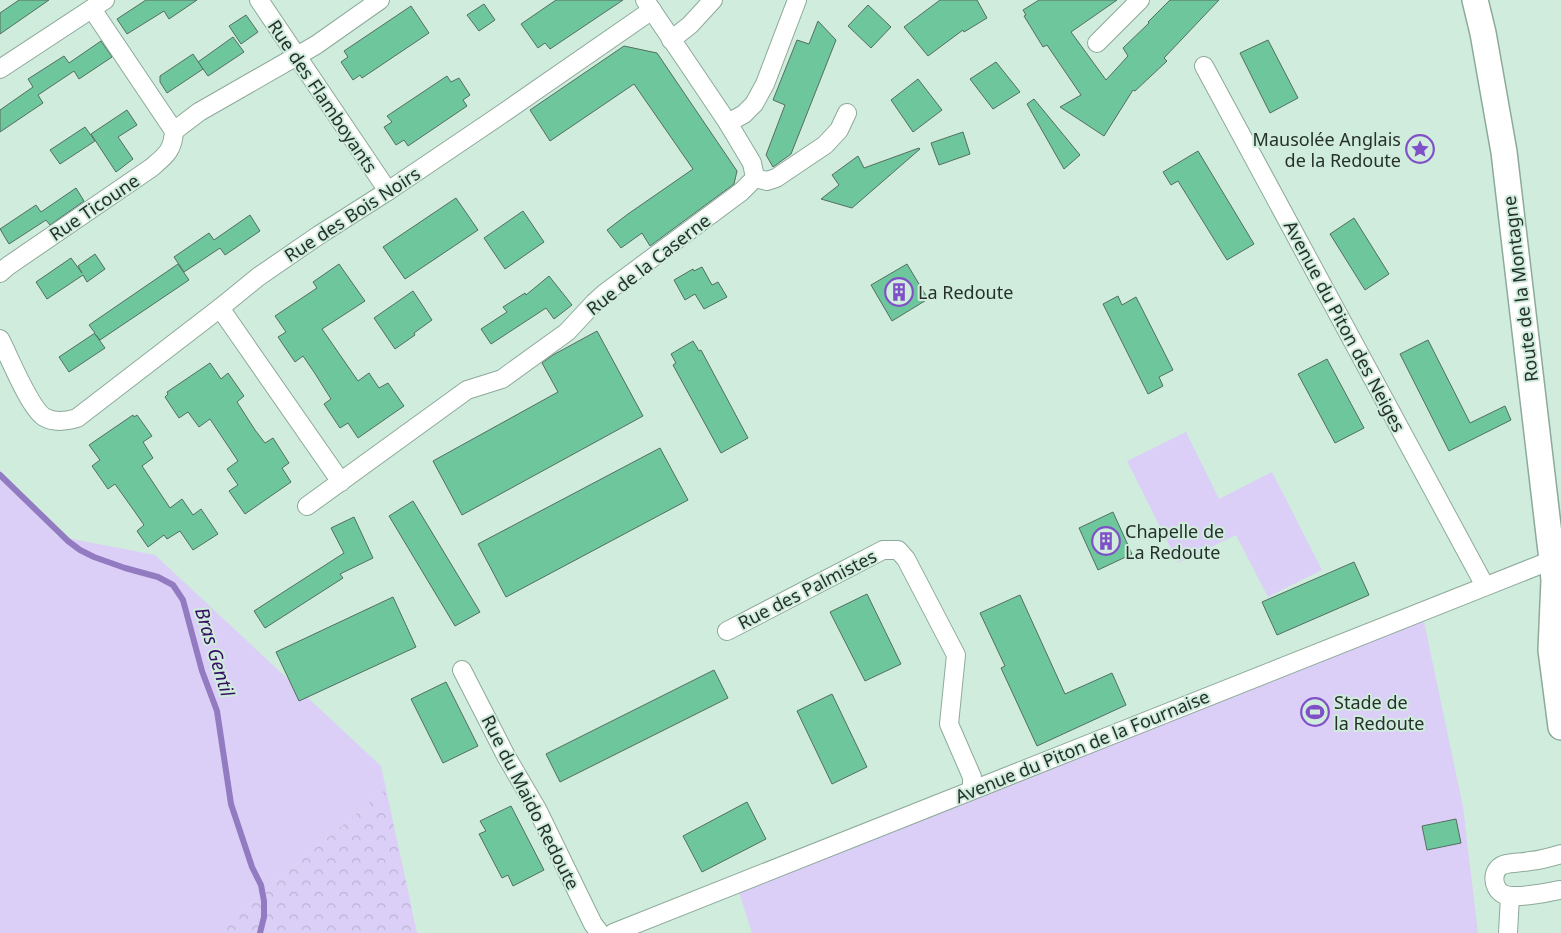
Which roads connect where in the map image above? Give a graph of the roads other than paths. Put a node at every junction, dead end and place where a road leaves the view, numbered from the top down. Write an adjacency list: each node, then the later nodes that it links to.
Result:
1 (259, 0): 11 (street, Rue des Flamboyants)
2 (380, 0): 11 (street)
3 (713, 0): 9 (street)
4 (797, 0): 15 (street)
5 (1140, 0): 10 (street)
6 (1475, 0): 24 (main road, Route de la Montagne)
7 (99, 4): 13 (street); 16 (street)
8 (648, 5): 9 (street); 18 (street, Rue des Bois Noirs)
9 (671, 40): 15 (street)
10 (1097, 43)
11 (296, 57): 16 (street); 18 (street, Rue des Flamboyants)
12 (1204, 66): 25 (street, Avenue du Piton des Neiges)
13 (0, 70)
14 (847, 113): 17 (street)
15 (728, 123): 17 (street)
16 (174, 131): 19 (street, Rue Ticoune)
17 (755, 178): 22 (street, Rue de la Caserne)
18 (388, 192): 20 (street, Rue des Bois Noirs)
19 (0, 273)
20 (220, 308): 21 (street, Rue des Bois Noirs); 22 (street)
21 (0, 339)
22 (340, 482): 23 (street, Rue de la Caserne)
23 (307, 506)
24 (1556, 581): 25 (street, Avenue du Piton de la Fournaise); 28 (main road, Route de la Montagne)
25 (1485, 586): 29 (street, Avenue du Piton de la Fournaise)
26 (727, 630): 29 (street, Rue des Palmistes)
27 (462, 670): 33 (street, Rue du Maido Redoute)
28 (1561, 727)
29 (972, 790): 34 (street, Avenue du Piton de la Fournaise)
30 (1561, 854): 32 (street)
31 (1561, 890): 32 (street)
32 (1510, 896): 35 (street)
33 (600, 933)
34 (613, 933)
35 (1508, 933)

